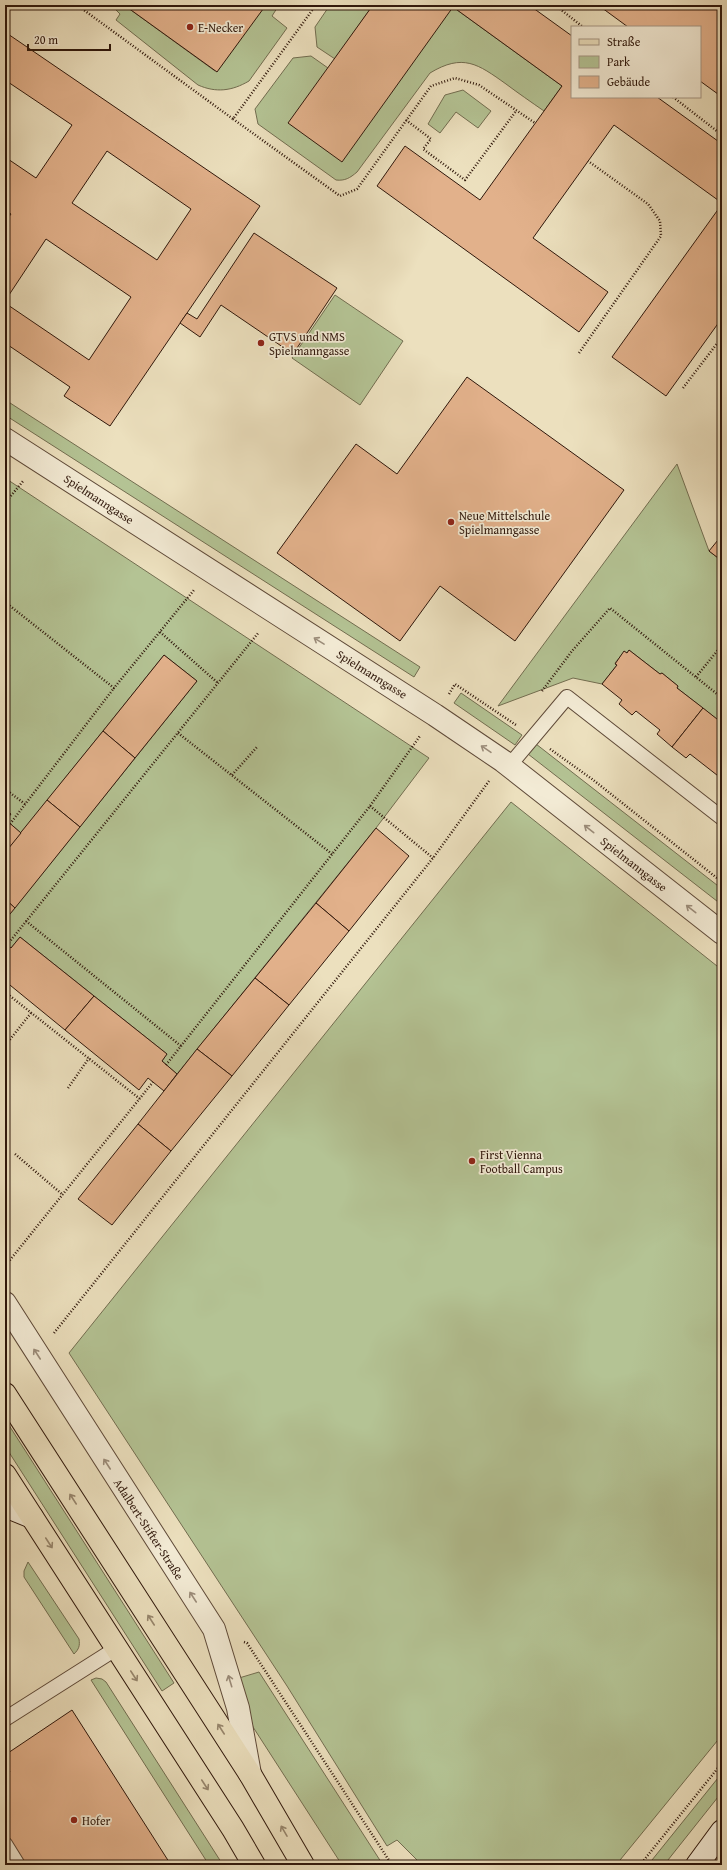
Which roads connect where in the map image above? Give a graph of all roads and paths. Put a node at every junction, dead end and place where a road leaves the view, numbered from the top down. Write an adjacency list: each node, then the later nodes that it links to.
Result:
1 (77, 5): 7 (path)
2 (316, 5): 7 (path)
3 (555, 5): 4 (path)
4 (582, 26)
5 (674, 98): 10 (path)
6 (517, 111): 8 (path); 8 (path); 9 (path)
7 (233, 119): 8 (path)
8 (406, 120)
9 (535, 123)
10 (722, 135)
11 (588, 161): 13 (path)
12 (722, 337): 14 (path)
13 (579, 353)
14 (683, 388)
15 (5, 438): 16 (street, Spielmanngasse)
16 (210, 571): 18 (street, Spielmanngasse); 19 (path)
17 (5, 602): 23 (path)
18 (275, 613): 22 (path); 26 (street, Spielmanngasse, one-way to 18)
19 (160, 632): 22 (path); 23 (path)
20 (722, 645): 21 (path)
21 (696, 678): 24 (path); 25 (path)
22 (218, 683): 30 (path)
23 (114, 688): 36 (path)
24 (539, 694)
25 (722, 698)
26 (435, 714): 28 (path); 33 (street, Spielmanngasse, one-way to 26)
27 (521, 718): 28 (path)
28 (516, 725): 31 (path)
29 (423, 732): 37 (path)
30 (178, 733): 34 (path); 43 (path)
31 (533, 737): 33 (lane); 38 (lane); 42 (path)
32 (257, 747): 34 (path)
33 (506, 763): 41 (path); 44 (street, Spielmanngasse, one-way to 33)
34 (232, 775): 40 (path)
35 (5, 789): 36 (path)
36 (25, 804): 39 (path)
37 (370, 806): 40 (path); 41 (path)
38 (722, 818)
39 (10, 824)
40 (332, 854): 49 (path)
41 (433, 858): 59 (path)
42 (722, 882)
43 (26, 921): 45 (path); 49 (path)
44 (722, 933)
45 (7, 945)
46 (5, 992): 47 (path)
47 (31, 1013): 48 (path); 50 (path)
48 (8, 1042)
49 (181, 1046): 51 (path)
50 (89, 1058): 53 (path); 54 (path)
51 (166, 1065)
52 (153, 1082): 54 (path)
53 (68, 1088)
54 (140, 1098): 56 (path)
55 (15, 1154): 56 (path)
56 (63, 1194): 57 (path)
57 (6, 1266)
58 (5, 1303): 64 (street, Adalbert-Stifter-Straße, one-way to 58)
59 (51, 1337)
60 (5, 1394): 68 (main road, Adalbert-Stifter-Straße, one-way to 60)
61 (5, 1475): 63 (main road)
62 (5, 1506): 63 (street)
63 (32, 1517): 65 (main road, one-way to 65)
64 (214, 1629): 68 (street, Adalbert-Stifter-Straße, one-way to 64); 74 (path)
65 (117, 1648): 66 (lane); 72 (main road, one-way to 72)
66 (5, 1719)
67 (722, 1763): 75 (path)
68 (250, 1774): 73 (main road, Adalbert-Stifter-Straße, one-way to 68)
69 (5, 1844): 71 (lane)
70 (713, 1848): 76 (street); 77 (street)
71 (18, 1865)
72 (254, 1865)
73 (303, 1865)
74 (392, 1865)
75 (640, 1865)
76 (690, 1865)
77 (697, 1865)

